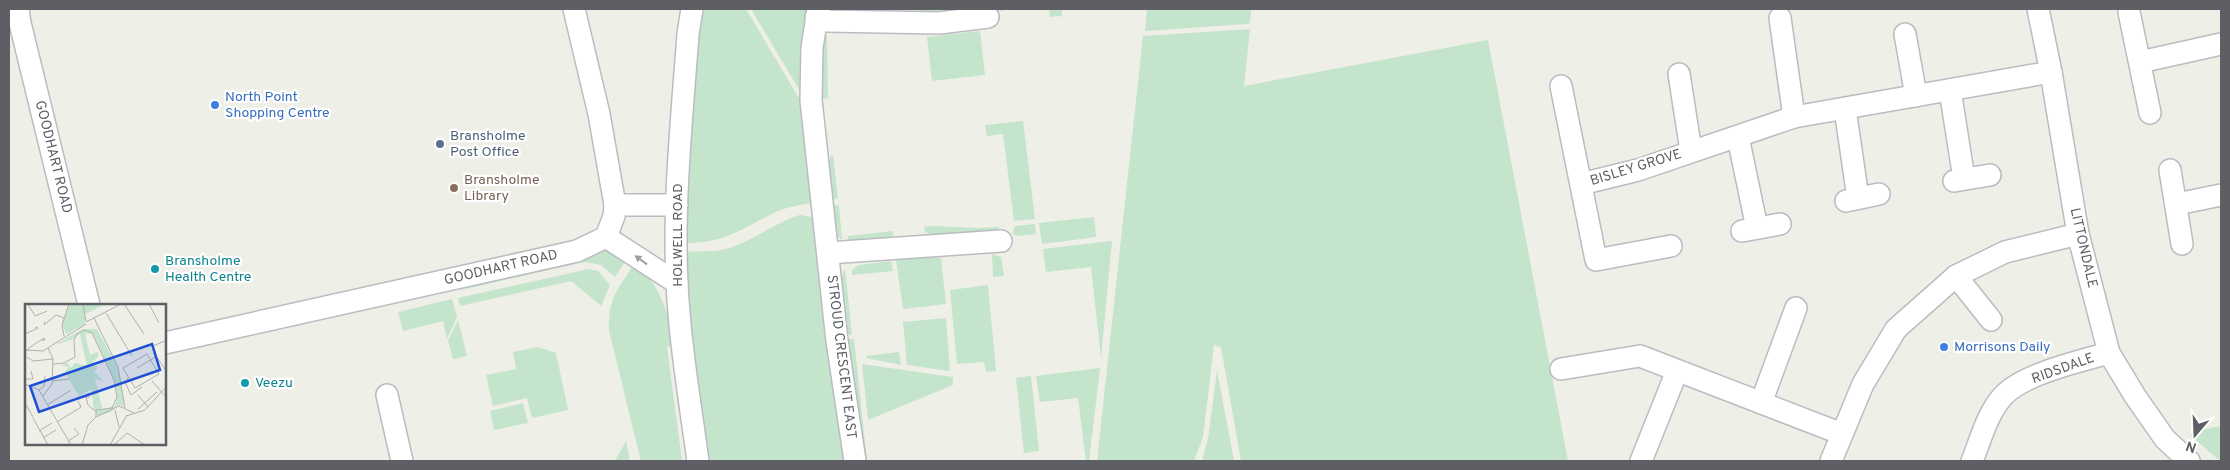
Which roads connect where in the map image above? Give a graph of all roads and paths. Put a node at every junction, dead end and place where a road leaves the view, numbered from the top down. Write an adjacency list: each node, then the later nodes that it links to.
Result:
1 (18, 9): 39 (street, GOODHART ROAD)
2 (574, 9): 28 (street)
3 (692, 9): 29 (street, HOLWELL ROAD)
4 (2038, 9): 12 (street, LITTONDALE)
5 (2129, 12): 11 (street)
6 (817, 13): 8 (street, STROUD CRESCENT EAST); 36 (street, STROUD CRESCENT EAST)
7 (1780, 16): 19 (street)
8 (988, 17)
9 (1903, 34): 16 (street)
10 (2221, 44): 11 (street)
11 (2140, 62): 18 (street)
12 (2051, 72): 15 (street, BISLEY GROVE); 31 (street, LITTONDALE)
13 (1681, 73): 21 (street, BISLEY GROVE)
14 (1561, 86): 24 (street, BISLEY GROVE)
15 (1950, 90): 16 (street, BISLEY GROVE); 23 (street)
16 (1916, 96): 17 (street, BISLEY GROVE)
17 (1844, 109): 19 (street, BISLEY GROVE); 25 (street)
18 (2150, 113)
19 (1794, 117): 20 (street, BISLEY GROVE)
20 (1738, 137): 21 (street, BISLEY GROVE); 30 (street)
21 (1691, 151): 24 (street, BISLEY GROVE)
22 (2170, 170): 27 (street)
23 (1990, 174)
24 (1581, 184): 35 (street, BISLEY GROVE)
25 (1879, 194)
26 (2221, 195): 27 (street)
27 (2177, 204): 34 (street)
28 (615, 205): 29 (street); 32 (street)
29 (677, 205): 38 (street, HOLWELL ROAD)
30 (1780, 224)
31 (2078, 234): 37 (street); 43 (street, LITTONDALE)
32 (606, 237): 38 (street, one-way to 32); 42 (street, GOODHART ROAD)
33 (1001, 241): 36 (street)
34 (2182, 244)
35 (1671, 246)
36 (828, 253): 51 (street, STROUD CRESCENT EAST)
37 (1956, 276): 41 (street); 48 (street)
38 (677, 282): 50 (street, HOLWELL ROAD)
39 (89, 304)
40 (1796, 308): 47 (street)
41 (1991, 320)
42 (166, 343)
43 (2108, 353): 54 (street, RIDSDALE); 55 (street, LITTONDALE)
44 (1561, 369): 45 (street)
45 (1677, 371): 47 (street); 52 (street)
46 (387, 395): 49 (street)
47 (1761, 403): 48 (street)
48 (1842, 434): 53 (street)
49 (402, 461)
50 (698, 461)
51 (855, 461)
52 (1641, 461)
53 (1832, 461)
54 (1972, 461)
55 (2189, 461)

